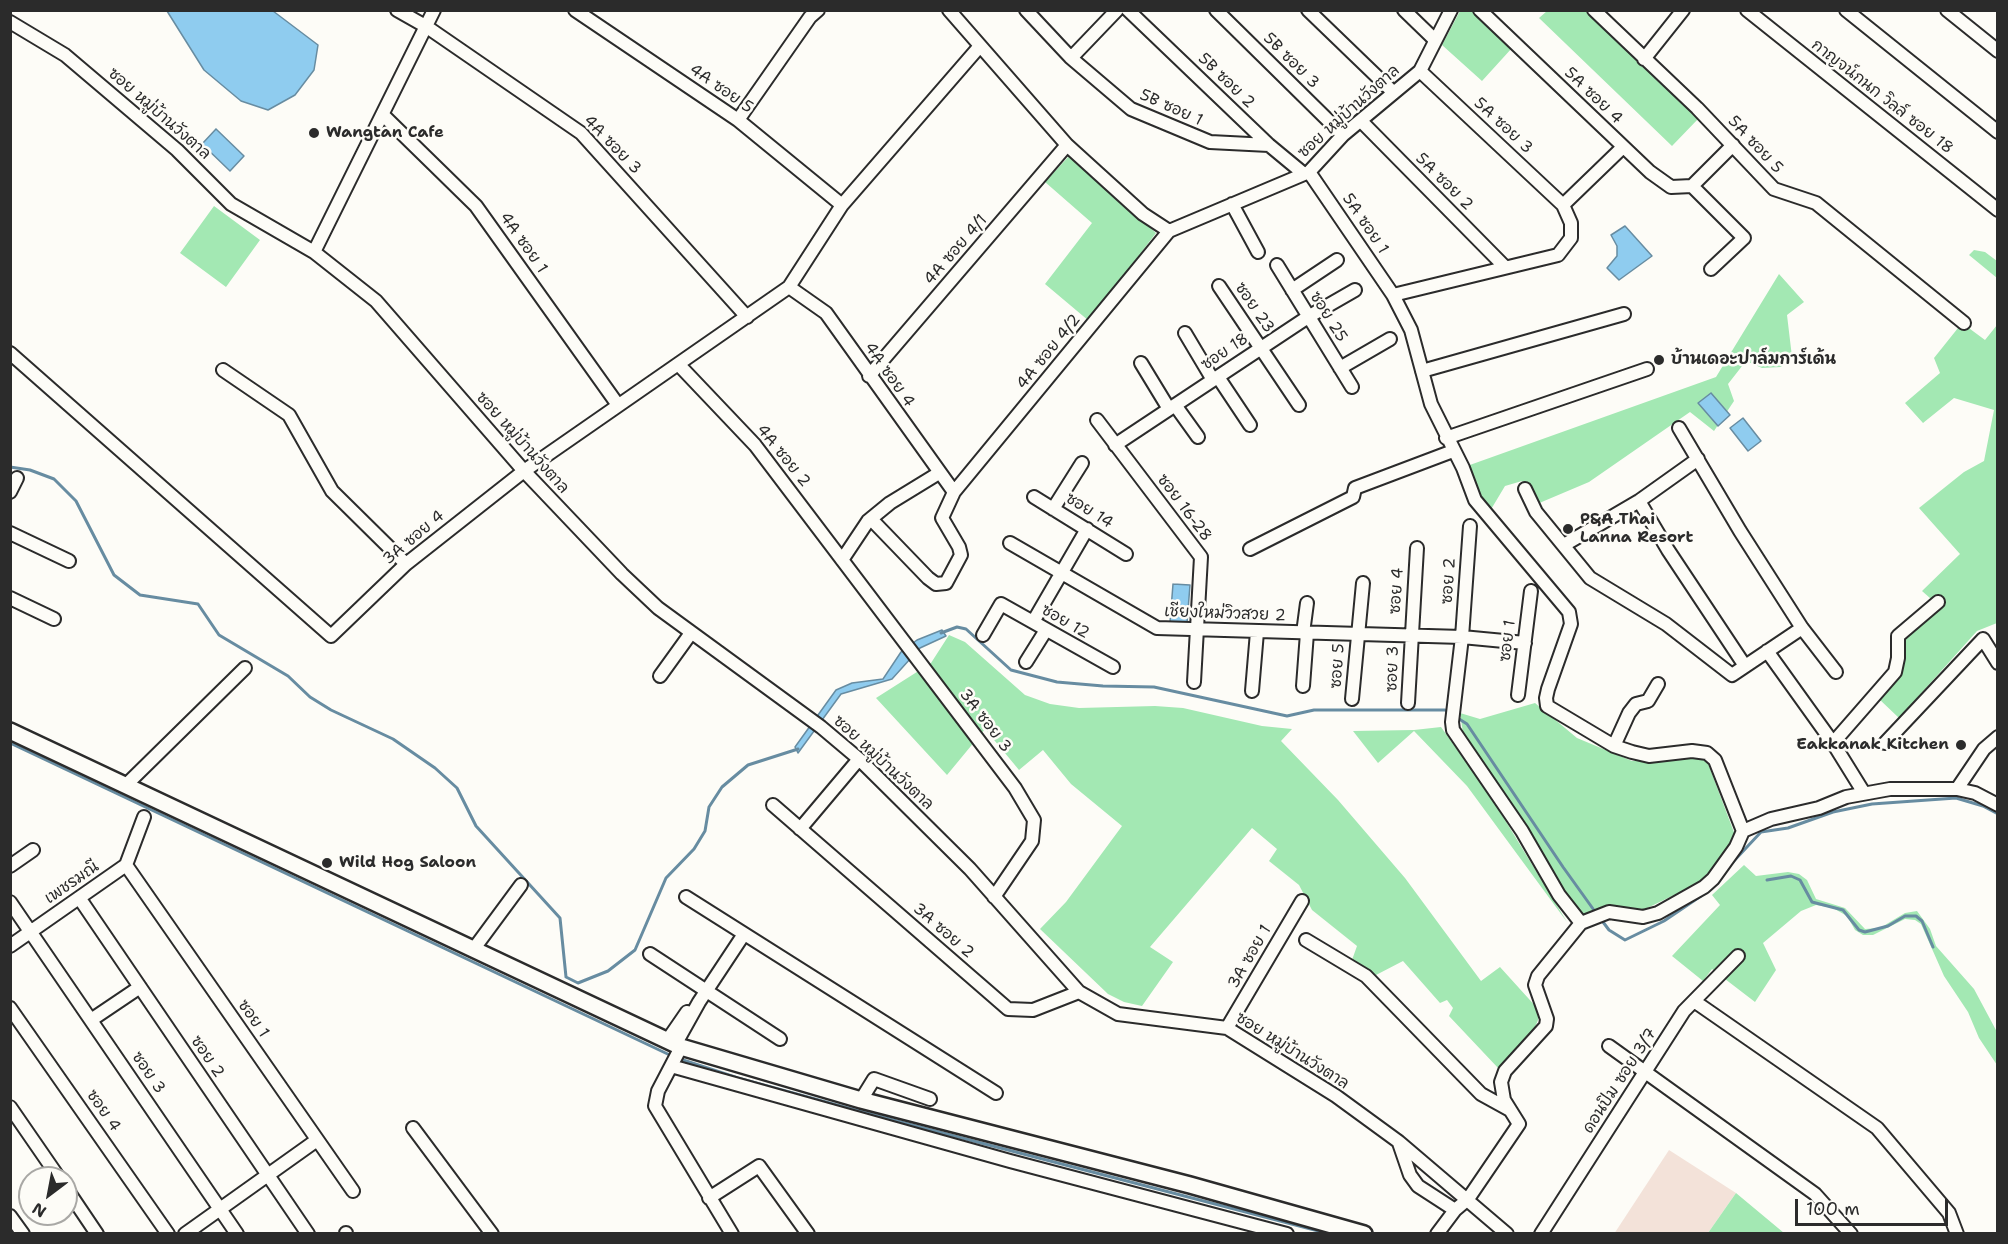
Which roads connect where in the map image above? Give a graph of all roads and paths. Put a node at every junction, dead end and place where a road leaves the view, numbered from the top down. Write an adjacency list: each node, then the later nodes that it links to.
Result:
1 (397, 10): 20 (street, 4A ซอย 3)
2 (434, 10): 20 (street)
3 (575, 10): 29 (street, 4A ซอย 5)
4 (950, 10): 22 (street)
5 (1026, 10): 24 (street, 5B ซอย 1)
6 (1117, 10): 24 (street)
7 (1128, 10): 34 (street, 5B ซอย 2)
8 (1216, 10): 32 (street, 5B ซอย 3)
9 (1308, 10): 27 (street)
10 (1404, 10): 21 (street)
11 (1451, 10): 21 (street, ซอย หมู่บ้านวังตาล)
12 (1480, 10): 36 (street, 5A ซอย 4)
13 (1594, 10): 25 (street, 5A ซอย 5)
14 (1683, 10): 25 (street)
15 (1747, 10): 42 (street, กาญจน์กนก วิลล์ ซอย 18)
16 (1846, 10): 31 (street)
17 (1947, 10): 23 (street)
18 (810, 13): 29 (street)
19 (10, 22): 44 (street, ซอย หมู่บ้านวังตาล)
20 (427, 27): 28 (street); 56 (street, 4A ซอย 3)
21 (1436, 40): 26 (street, ซอย หมู่บ้านวังตาล)
22 (980, 46): 33 (street); 40 (street)
23 (1998, 51)
24 (1071, 58): 34 (street, 5B ซอย 1)
25 (1644, 59): 35 (street, 5A ซอย 5)
26 (1420, 71): 27 (street, ซอย หมู่บ้านวังตาล); 41 (street, 5A ซอย 3)
27 (1394, 92): 30 (street, ซอย หมู่บ้านวังตาล)
28 (383, 115): 44 (street); 72 (street, 4A ซอย 1)
29 (738, 120): 40 (street, 4A ซอย 5)
30 (1361, 121): 32 (street, ซอย หมู่บ้านวังตาล); 48 (street, 5A ซอย 2)
31 (1998, 132)
32 (1343, 135): 37 (street, ซอย หมู่บ้านวังตาล)
33 (1068, 145): 43 (street); 69 (street, 4A ซอย 4/1)
34 (1269, 145): 37 (street, 5B ซอย 2)
35 (1733, 145): 38 (street); 58 (street, 5A ซอย 5)
36 (1623, 147): 38 (street, 5A ซอย 4); 41 (street)
37 (1306, 173): 39 (street, ซอย หมู่บ้านวังตาล); 54 (street, 5A ซอย 1)
38 (1692, 186): 49 (street)
39 (1232, 204): 43 (street, ซอย หมู่บ้านวังตาล); 45 (street)
40 (842, 205): 51 (street)
41 (1563, 205): 48 (street)
42 (1998, 210)
43 (1169, 231): 89 (street, 4A ซอย 4/2)
44 (314, 252): 84 (street, ซอย หมู่บ้านวังตาล)
45 (1258, 252)
46 (1337, 260): 52 (street)
47 (1276, 265): 52 (street, ซอย 25)
48 (1505, 267): 54 (street)
49 (1711, 269)
50 (1219, 286): 61 (street, ซอย 23)
51 (789, 287): 56 (street, 3A ซอย 4); 69 (street, 4A ซอย 4)
52 (1292, 290): 57 (street, ซอย 25)
53 (1355, 290): 57 (street, ซอย 18)
54 (1393, 295): 68 (street, 5A ซอย 1)
55 (1624, 314): 68 (street)
56 (747, 317): 64 (street, 3A ซอย 4)
57 (1308, 317): 61 (street, ซอย 18); 65 (street, ซอย 25)
58 (1964, 323)
59 (1185, 333): 70 (street)
60 (1390, 339): 65 (street)
61 (1261, 348): 70 (street, ซอย 18); 73 (street, ซอย 23)
62 (10, 353): 104 (street, 3A ซอย 4)
63 (1141, 363): 74 (street)
64 (679, 365): 72 (street, 3A ซอย 4); 102 (street, 4A ซอย 2)
65 (1340, 368): 71 (street, ซอย 25)
66 (1647, 369): 79 (street)
67 (223, 370): 104 (street)
68 (1422, 371): 79 (street, 5A ซอย 1)
69 (869, 376): 85 (street, 4A ซอย 4)
70 (1216, 378): 74 (street, ซอย 18); 76 (street)
71 (1352, 387)
72 (618, 405): 84 (street, 3A ซอย 4)
73 (1299, 405)
74 (1172, 407): 78 (street); 80 (street, ซอย 18)
75 (1097, 420): 80 (street, ซอย 16-28)
76 (1250, 425)
77 (1679, 428): 82 (street)
78 (1198, 437)
79 (1446, 438): 81 (street, 5A ซอย 1)
80 (1115, 445): 116 (street, ซอย 16-28)
81 (1453, 451): 100 (street); 144 (street, 5A ซอย 1)
82 (1698, 459): 91 (street); 114 (street)
83 (1082, 463): 92 (street)
84 (524, 471): 104 (street, 3A ซอย 4); 118 (street, ซอย หมู่บ้านวังตาล)
85 (939, 472): 89 (street, 4A ซอย 4); 93 (street)
86 (17, 478): 88 (street)
87 (1525, 489): 98 (street)
88 (10, 492)
89 (954, 492): 93 (street, 4A ซอย 4/2)
90 (1034, 497): 92 (street, ซอย 14)
91 (1640, 501): 98 (street); 128 (street)
92 (1053, 509): 95 (street, ซอย 14)
93 (871, 519): 102 (street)
94 (1470, 526): 123 (street, ซอย 2)
95 (1087, 529): 101 (street, ซอย 14); 105 (street)
96 (10, 533): 103 (street)
97 (1010, 543): 105 (street, เชียงใหม่วิวสวย 2)
98 (1564, 545): 128 (street)
99 (1417, 548): 122 (street, ซอย 4)
100 (1250, 549)
101 (1126, 554)
102 (842, 560): 106 (street, 4A ซอย 2)
103 (69, 561)
104 (406, 564)
105 (1061, 573): 113 (street); 116 (street, เชียงใหม่วิวสวย 2)
106 (853, 574): 159 (street, 3A ซอย 3)
107 (1363, 583): 121 (street, ซอย 5)
108 (1531, 591): 124 (street, ซอย 1)
109 (10, 598): 112 (street)
110 (1938, 602): 142 (street)
111 (1307, 603): 119 (street)
112 (54, 619)
113 (1033, 622): 115 (street, ซอย 12); 120 (street, ซอย 12)
114 (1802, 628): 125 (street); 131 (street)
115 (1046, 630): 126 (street); 129 (street, ซอย 12)
116 (1197, 630): 117 (street, เชียงใหม่วิวสวย 2); 133 (street, ซอย 16-28)
117 (1257, 632): 119 (street, เชียงใหม่วิวสวย 2); 136 (street)
118 (691, 633): 132 (street); 145 (street, ซอย หมู่บ้านวังตาล)
119 (1305, 633): 121 (street, เชียงใหม่วิวสวย 2); 135 (street)
120 (983, 635)
121 (1357, 635): 122 (street, เชียงใหม่วิวสวย 2); 138 (street, ซอย 5)
122 (1410, 637): 123 (street, เชียงใหม่วิวสวย 2); 139 (street, ซอย 3)
123 (1462, 638): 124 (street, เชียงใหม่วิวสวย 2); 163 (street)
124 (1525, 643): 137 (street, ซอย 1)
125 (1767, 651): 128 (street); 142 (street)
126 (1026, 662)
127 (1998, 663): 143 (street)
128 (1745, 666)
129 (1113, 667)
130 (245, 668): 146 (street)
131 (1836, 672)
132 (660, 676)
133 (1194, 682)
134 (1658, 684): 144 (street)
135 (1303, 686)
136 (1252, 691)
137 (1518, 695)
138 (1352, 699)
139 (1408, 703)
140 (10, 731): 146 (street)
141 (1998, 737): 147 (street)
142 (1833, 742): 148 (street)
143 (1885, 743)
144 (1614, 746): 153 (street)
145 (859, 759): 152 (street); 159 (street, ซอย หมู่บ้านวังตาล)
146 (125, 786): 151 (street)
147 (1958, 789): 148 (street); 150 (street)
148 (1864, 793): 153 (street)
149 (773, 805): 152 (street, 3A ซอย 2)
150 (1998, 805)
151 (150, 808): 155 (street); 168 (street)
152 (800, 829): 173 (street, 3A ซอย 2)
153 (1743, 831): 163 (street)
154 (33, 850): 156 (street)
155 (126, 865): 160 (street, เพชรมณี); 188 (street, ซอย 1)
156 (10, 866)
157 (521, 885): 168 (street)
158 (686, 897): 165 (street)
159 (994, 897): 173 (street, ซอย หมู่บ้านวังตาล)
160 (80, 899): 164 (street, เพชรมณี); 171 (street, ซอย 2)
161 (10, 902): 164 (street, ซอย 3)
162 (1302, 902): 177 (street, 3A ซอย 1)
163 (1581, 924): 185 (street)
164 (31, 932): 167 (street, เพชรมณี); 176 (street, ซอย 3)
165 (744, 934): 172 (street); 182 (street)
166 (1306, 940): 185 (street)
167 (10, 946)
168 (473, 950): 180 (street)
169 (650, 954): 172 (street)
170 (1738, 956): 174 (street, ดอนปิม ซอย 3/7)
171 (140, 987): 176 (street); 191 (street, ซอย 2)
172 (707, 991): 178 (street); 180 (street)
173 (1079, 992): 177 (street, ซอย หมู่บ้านวังตาล)
174 (1694, 1001): 181 (street, ดอนปิม ซอย 3/7); 214 (street)
175 (10, 1008): 201 (street, ซอย 4)
176 (91, 1020): 196 (street, ซอย 3)
177 (1227, 1029): 189 (street, ซอย หมู่บ้านวังตาล)
178 (780, 1039)
179 (1609, 1046): 181 (street)
180 (674, 1053): 184 (street); 193 (street); 208 (street)
181 (1646, 1073): 212 (street, ดอนปิม ซอย 3/7); 213 (street)
182 (996, 1093)
183 (930, 1099): 184 (street)
184 (861, 1100): 209 (street)
185 (1507, 1105): 194 (street)
186 (12, 1111): 190 (street)
187 (413, 1128): 205 (street)
188 (317, 1140): 191 (street); 192 (street, ซอย 1)
189 (1399, 1142): 194 (street, ซอย หมู่บ้านวังตาล); 197 (street)
190 (51, 1166)
191 (268, 1175): 196 (street); 204 (street, ซอย 2)
192 (352, 1191)
193 (709, 1198): 206 (street); 207 (street)
194 (1468, 1199): 197 (street); 211 (street, ซอย หมู่บ้านวังตาล)
195 (78, 1205): 200 (street)
196 (220, 1208): 202 (street); 203 (street, ซอย 3)
197 (1455, 1210): 210 (street)
198 (10, 1216): 199 (street)
199 (23, 1233)
200 (97, 1233)
201 (168, 1233)
202 (184, 1233)
203 (237, 1233)
204 (308, 1233)
205 (492, 1233)
206 (732, 1233)
207 (808, 1233)
208 (1287, 1233)
209 (1364, 1233)
210 (1437, 1233)
211 (1507, 1233)
212 (1540, 1233)
213 (1851, 1233)
214 (1957, 1233)

